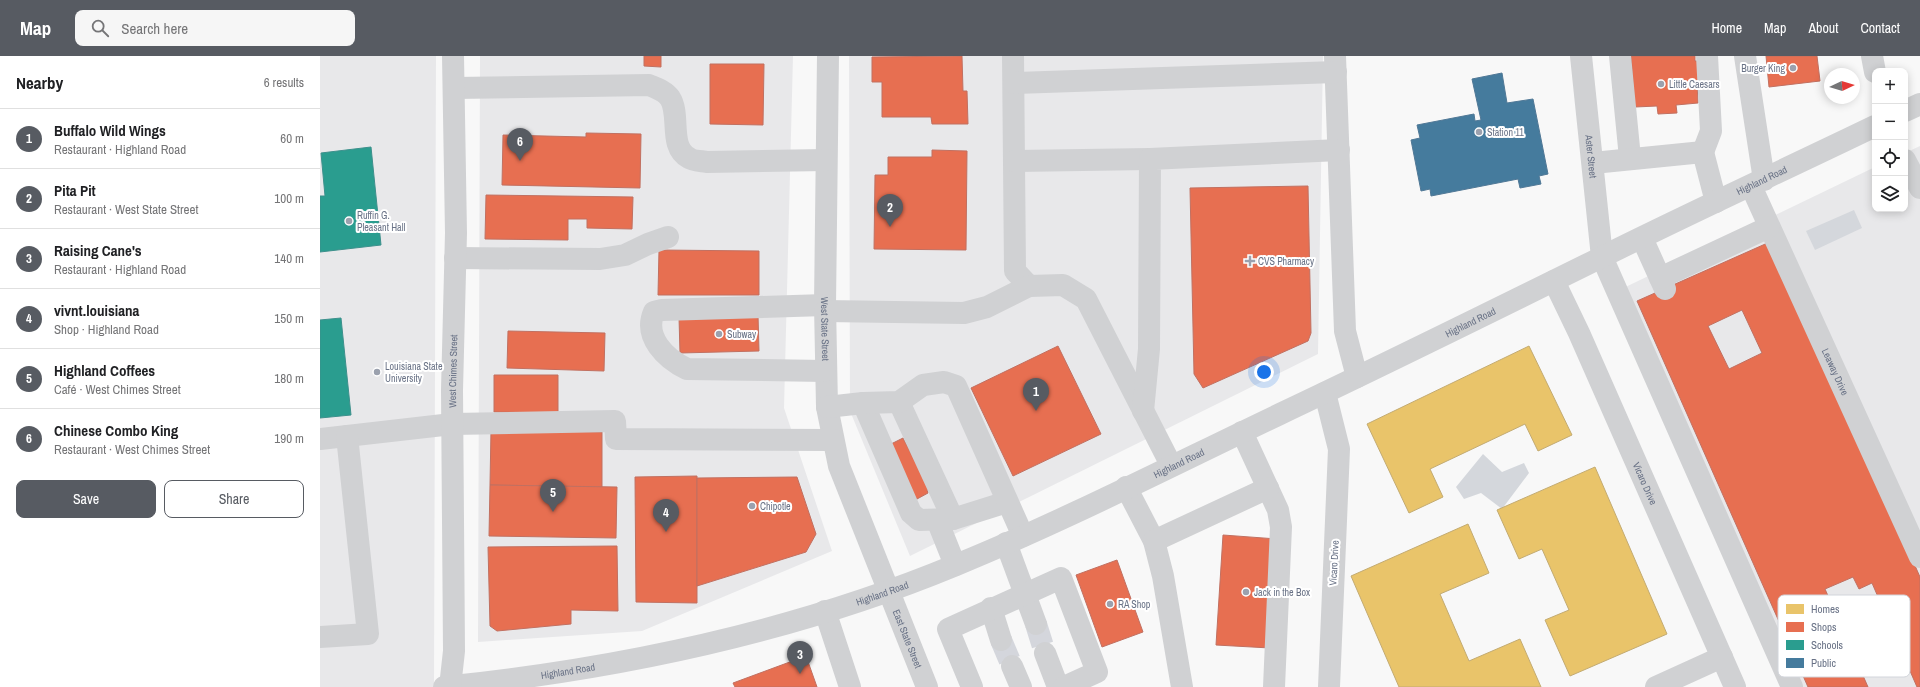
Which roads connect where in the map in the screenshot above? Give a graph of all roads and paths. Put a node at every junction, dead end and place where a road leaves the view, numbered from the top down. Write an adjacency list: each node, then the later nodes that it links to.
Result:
1 (453, 56): 12 (street, West Chimes Street)
2 (828, 56): 20 (street, West State Street)
3 (1013, 56): 11 (street)
4 (1581, 56): 22 (street, Aster Street)
5 (1620, 56): 18 (street)
6 (1707, 56): 17 (street)
7 (1745, 56): 24 (street, Leaway Drive)
8 (1872, 56): 10 (street)
9 (1335, 64): 11 (street); 16 (street)
10 (1874, 68)
11 (1014, 83): 21 (street)
12 (454, 88): 20 (street); 31 (street, West Chimes Street)
13 (1920, 104): 14 (street)
14 (1908, 110)
15 (1872, 127): 24 (street, Highland Road)
16 (1339, 150): 19 (street); 36 (street)
17 (1703, 152): 18 (street); 26 (street)
18 (1630, 158): 22 (street)
19 (1150, 159): 21 (street); 41 (street)
20 (826, 160): 34 (street, West State Street)
21 (1014, 161): 33 (street)
22 (1593, 163): 30 (street, Aster Street)
23 (1908, 166): 25 (street)
24 (1757, 183): 26 (street, Highland Road); 27 (street, Leaway Drive)
25 (1920, 188)
26 (1716, 202): 29 (street, Highland Road)
27 (1769, 227): 29 (street); 54 (street, Leaway Drive)
28 (668, 237): 31 (street)
29 (1642, 238): 30 (street, Highland Road)
30 (1602, 257): 32 (street, Highland Road); 64 (street, Aster Street)
31 (455, 258): 42 (street, West Chimes Street)
32 (1554, 281): 36 (street, Highland Road); 66 (street, Vicaro Drive)
33 (1029, 286): 34 (street); 41 (street)
34 (825, 308): 35 (street, West State Street); 35 (street)
35 (825, 371): 40 (street, West State Street)
36 (1357, 377): 37 (street, Highland Road)
37 (1325, 393): 43 (street, Highland Road); 65 (street, Vicaro Drive)
38 (899, 402): 39 (street); 50 (street); 51 (street)
39 (863, 403): 40 (street); 51 (street)
40 (827, 407): 46 (street, West State Street)
41 (1143, 411): 47 (street)
42 (452, 424): 44 (street); 46 (street); 69 (street, West Chimes Street)
43 (1242, 432): 47 (street, Highland Road); 49 (street)
44 (347, 436): 45 (street); 61 (street)
45 (320, 439)
46 (833, 440): 56 (street, West State Street)
47 (1171, 465): 48 (street, Highland Road)
48 (1126, 487): 52 (street, Highland Road); 53 (street)
49 (1268, 488): 53 (street); 77 (street)
50 (1007, 502): 51 (street); 52 (street)
51 (945, 519): 55 (street)
52 (1015, 540): 55 (street, Highland Road); 57 (street)
53 (1154, 541): 76 (street)
54 (1920, 557)
55 (955, 566): 56 (street, Highland Road)
56 (888, 590): 59 (street, Highland Road); 71 (street, East State Street)
57 (1025, 593): 58 (street); 60 (street); 75 (street)
58 (991, 608): 62 (street); 72 (street)
59 (825, 611): 69 (street, Highland Road); 70 (street)
60 (1036, 624)
61 (320, 637)
62 (1002, 640)
63 (1045, 653): 74 (street)
64 (1778, 655)
65 (1330, 656): 78 (street, Vicaro Drive); 79 (street)
66 (1722, 657): 80 (street); 81 (street, Vicaro Drive)
67 (1012, 666): 73 (street)
68 (1788, 677): 82 (street, Aster Street)
69 (448, 687)
70 (850, 687)
71 (927, 687)
72 (972, 687)
73 (1021, 687)
74 (1058, 687)
75 (1064, 687)
76 (1182, 687)
77 (1274, 687)
78 (1329, 687)
79 (1344, 687)
80 (1656, 687)
81 (1735, 687)
82 (1792, 687)

